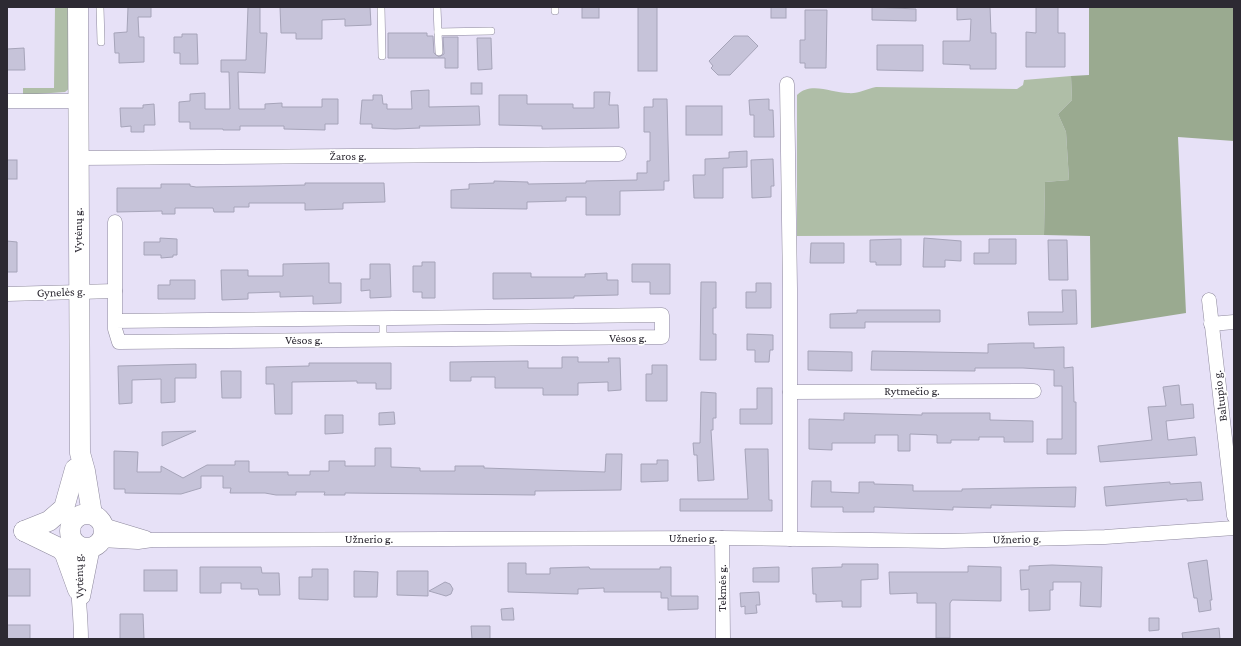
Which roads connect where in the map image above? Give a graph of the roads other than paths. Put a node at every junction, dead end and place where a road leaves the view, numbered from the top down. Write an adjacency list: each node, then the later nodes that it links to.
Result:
1 (78, 7): 12 (main road, Vytėnų g.)
2 (100, 7): 7 (lane)
3 (381, 7): 9 (lane)
4 (437, 7): 6 (lane)
5 (491, 31): 6 (lane)
6 (438, 32): 8 (lane)
7 (101, 42)
8 (439, 52)
9 (382, 56)
10 (787, 84): 26 (street)
11 (7, 101): 12 (street)
12 (78, 101): 14 (main road, Vytėnų g.)
13 (619, 154): 14 (street, Žaros g.)
14 (78, 158): 16 (main road, Vytėnų g.)
15 (115, 222): 17 (street)
16 (78, 291): 17 (street, Gynelės g.); 18 (street, Gynelės g.); 27 (main road, Vytėnų g.)
17 (115, 291): 21 (street)
18 (7, 294)
19 (1209, 300): 23 (street, Baltupio g.)
20 (383, 317): 21 (street, Vėsos g.); 24 (lane); 24 (street, Vėsos g.)
21 (115, 321): 24 (street, Vėsos g.)
22 (1234, 322): 23 (street)
23 (1211, 324): 28 (street, Baltupio g.)
24 (383, 340)
25 (1034, 391): 26 (street, Rytmečio g.)
26 (790, 392): 32 (street)
27 (77, 461): 29 (main road); 30 (main road, Vytėnų g.)
28 (1234, 526): 32 (street, Užnerio g.)
29 (16, 531): 30 (main road, Užnerio g.); 33 (main road)
30 (88, 531): 31 (street, Užnerio g.); 33 (street, Vytėnų g.)
31 (722, 538): 32 (street, Užnerio g.); 35 (street, Tekmės g.)
32 (790, 538)
33 (79, 598): 34 (street, Vytėnų g.)
34 (81, 639)
35 (723, 639)

